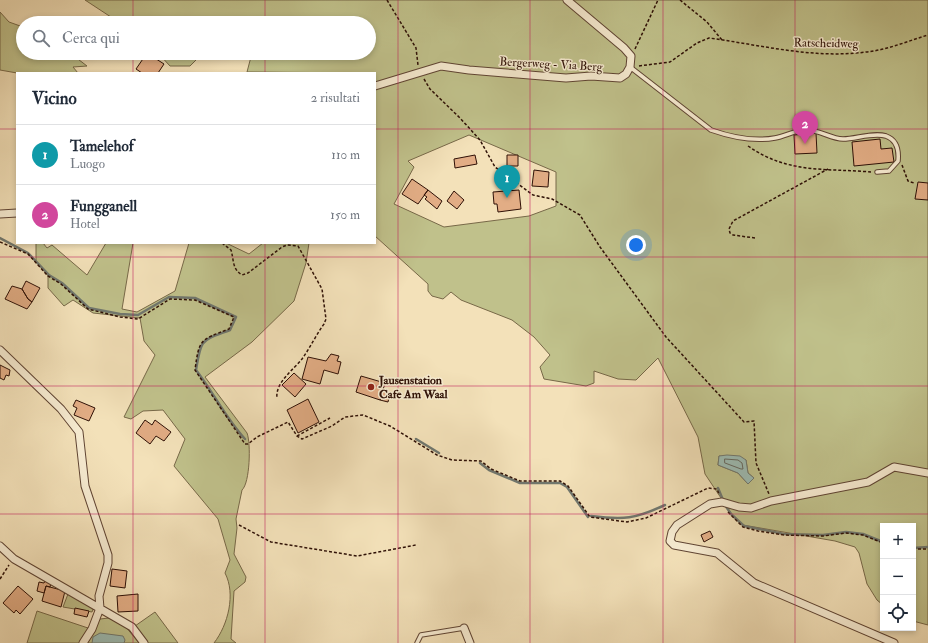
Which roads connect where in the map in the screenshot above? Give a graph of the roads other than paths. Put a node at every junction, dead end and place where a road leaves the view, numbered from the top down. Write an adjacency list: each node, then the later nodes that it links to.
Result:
1 (567, 0): 2 (street)
2 (630, 68): 3 (street, Bergerweg - Via Berg); 4 (lane)
3 (376, 86)
4 (877, 172)
5 (16, 213): 6 (street)
6 (0, 214)
7 (0, 350): 10 (street)
8 (928, 472): 16 (street)
9 (0, 546): 10 (street)
10 (100, 608): 12 (street); 13 (street)
11 (464, 628): 14 (lane); 15 (street)
12 (83, 643)
13 (144, 643)
14 (417, 643)
15 (470, 643)
16 (894, 643)

